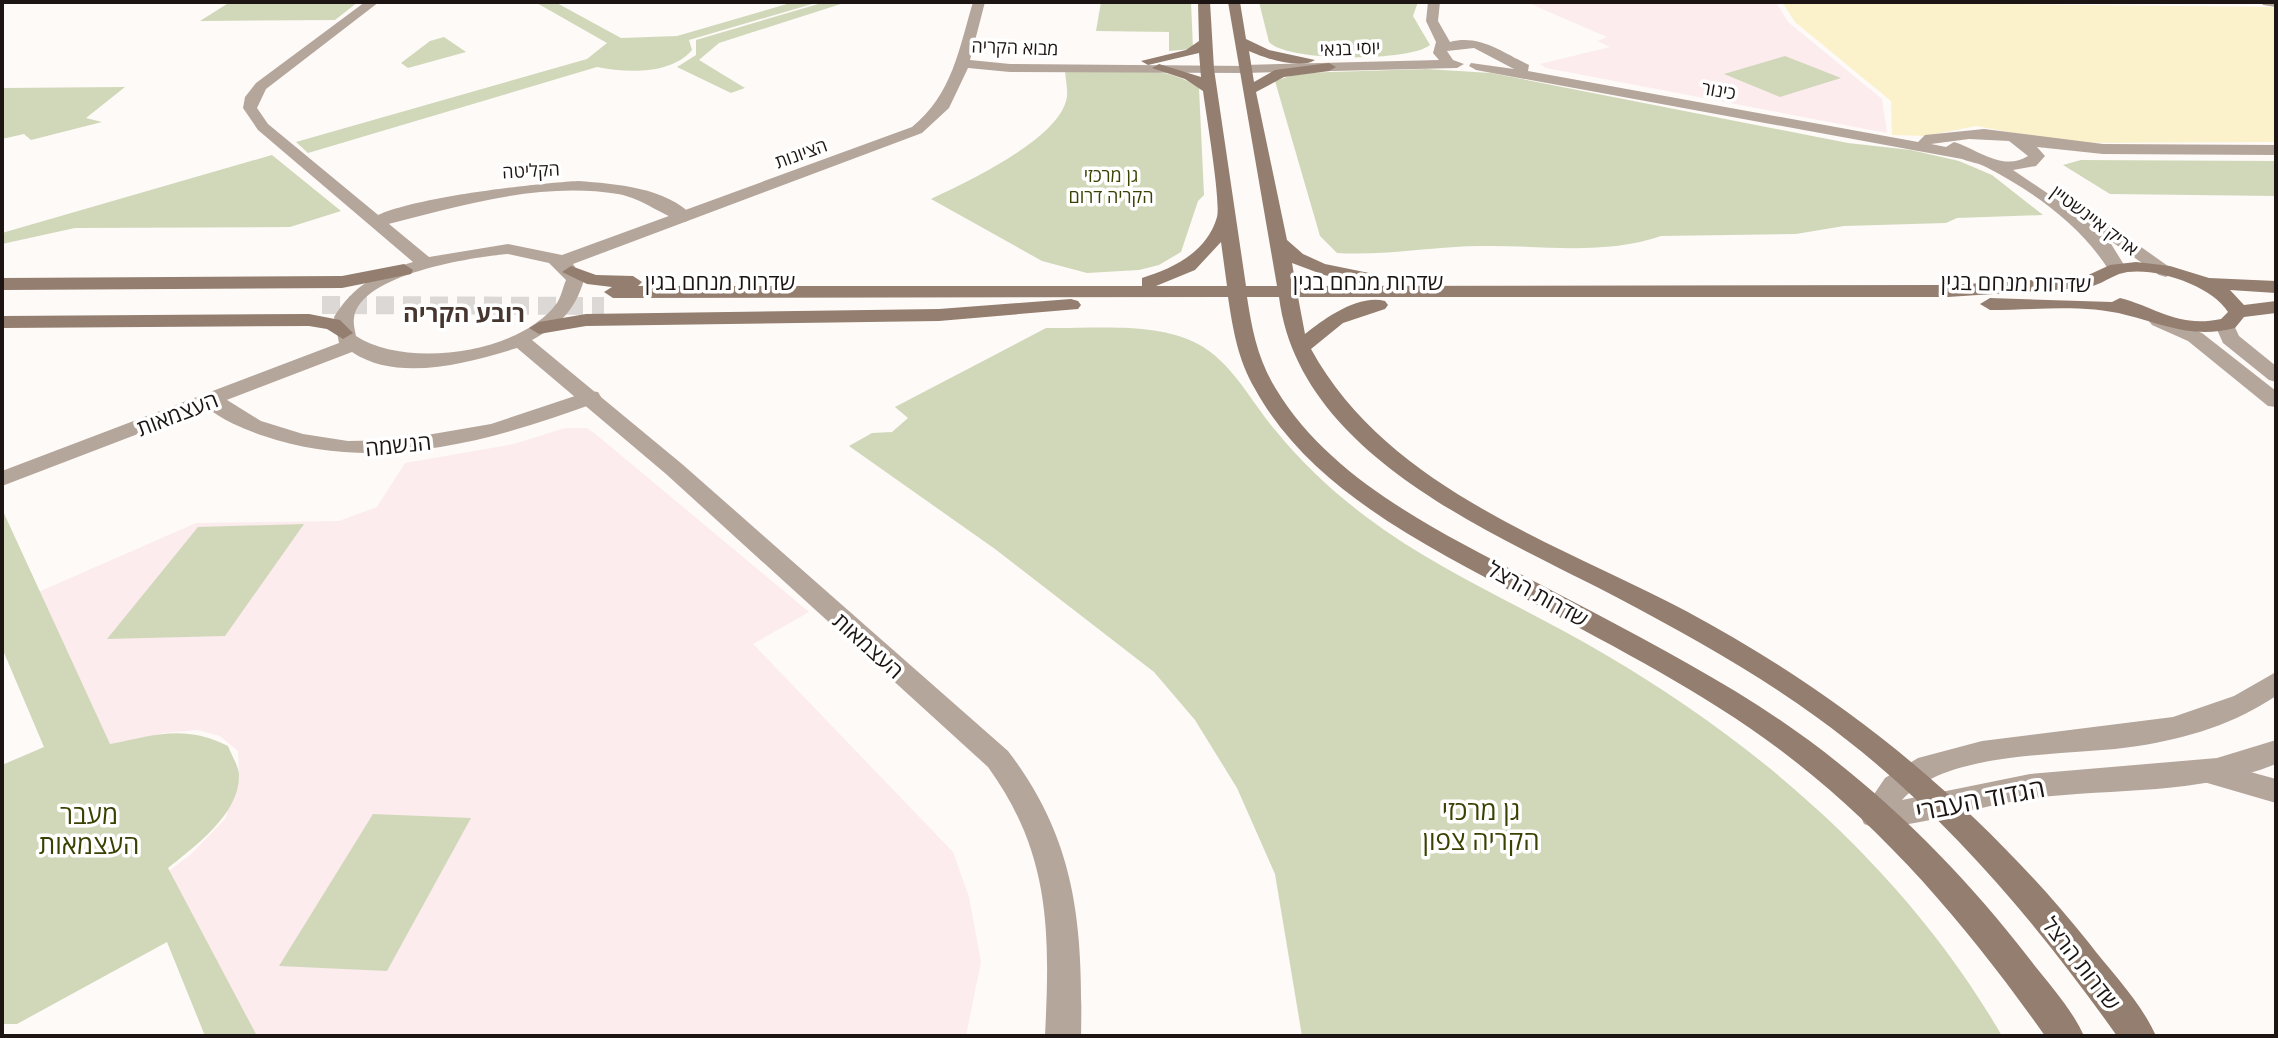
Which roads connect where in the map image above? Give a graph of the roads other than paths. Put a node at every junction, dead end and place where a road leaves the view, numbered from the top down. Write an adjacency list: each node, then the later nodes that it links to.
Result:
1 (373, 2): 36 (street)
2 (979, 2): 9 (street, הציונות)
3 (1204, 2): 11 (main road, שדרות הרצל)
4 (1234, 2): 10 (main road, שדרות הרצל)
5 (1434, 2): 13 (street)
6 (1446, 2): 12 (street)
7 (2267, 2): 8 (street)
8 (2276, 3)
9 (967, 40): 15 (street, הציונות); 16 (street)
10 (1240, 41): 17 (main road); 21 (main road, שדרות הרצל)
11 (1205, 43): 19 (main road); 20 (main road, שדרות הרצל)
12 (1478, 45): 13 (street, יוסי בנאי); 14 (street, כינור)
13 (1442, 49): 17 (street, יוסי בנאי); 18 (street)
14 (1501, 58): 22 (street); 23 (street, כינור)
15 (962, 63): 16 (street, מבוא הקריה); 24 (street, הציונות)
16 (1012, 64): 19 (street, מבוא הקריה); 24 (street)
17 (1326, 64): 18 (street, יוסי בנאי); 21 (street, יוסי בנאי); 26 (main road)
18 (1457, 64): 22 (street, יוסי בנאי)
19 (1154, 65): 20 (street, מבוא הקריה); 25 (main road)
20 (1206, 65): 21 (street, מבוא הקריה); 25 (main road, שדרות הרצל)
21 (1243, 66): 26 (main road, שדרות הרצל)
22 (1476, 66): 23 (street, כינור)
23 (1583, 86): 27 (street, כינור)
24 (953, 89): 35 (street, הציונות)
25 (1209, 89): 34 (main road, שדרות הרצל)
26 (1248, 91): 37 (main road, שדרות הרצל)
27 (1847, 134): 28 (street, כינור); 32 (street, כינור)
28 (1954, 137): 29 (street, כינור); 32 (street)
29 (2011, 139): 30 (street); 33 (street, אריק איינשטיין)
30 (2103, 149): 31 (street); 33 (street)
31 (2276, 150)
32 (1972, 158): 33 (street); 42 (street, אריק איינשטיין)
33 (2033, 162): 41 (street, אריק איינשטיין)
34 (1227, 214): 47 (main road); 50 (main road, שדרות הרצל)
35 (685, 217): 36 (street, הקליטה); 39 (street, הציונות)
36 (376, 222): 38 (street)
37 (1278, 241): 48 (main road); 51 (main road, שדרות הרצל)
38 (424, 262): 39 (street); 40 (street)
39 (566, 267): 46 (main road); 60 (street)
40 (404, 270): 44 (main road); 61 (street)
41 (2166, 271): 42 (main road, שדרות מנחם בגין); 43 (main road, שדרות מנחם בגין)
42 (2109, 273): 48 (main road, שדרות מנחם בגין); 56 (main road)
43 (2199, 281): 45 (main road); 57 (main road)
44 (2, 284)
45 (2276, 287)
46 (1007, 290): 47 (main road, שדרות מנחם בגין); 52 (main road, שדרות מנחם בגין)
47 (1122, 290): 50 (main road, שדרות מנחם בגין)
48 (1460, 291): 51 (main road, שדרות מנחם בגין)
49 (2, 294): 55 (main road)
50 (1237, 297): 51 (main road, שדרות מנחם בגין); 52 (main road, שדרות מנחם בגין); 74 (main road, שדרות הרצל)
51 (1289, 297): 53 (main road, שדרות מנחם בגין); 62 (main road, שדרות הרצל)
52 (1071, 305): 60 (main road)
53 (1378, 305): 56 (main road, שדרות מנחם בגין); 62 (main road)
54 (2276, 307): 57 (main road)
55 (2, 308)
56 (2132, 310): 58 (main road)
57 (2231, 319): 58 (main road); 63 (street)
58 (2159, 321): 66 (street)
59 (2, 322): 61 (main road)
60 (529, 334): 61 (street); 64 (street, העצמאות)
61 (347, 339): 65 (street, העצמאות)
62 (1301, 348): 71 (main road, שדרות הרצל)
63 (2276, 376)
64 (590, 397): 65 (street, הנשמה); 75 (street, העצמאות)
65 (211, 400): 67 (street, העצמאות)
66 (2276, 401)
67 (2, 479)
68 (2276, 682): 71 (street, הגדוד העברי)
69 (2276, 752): 70 (street, הגדוד העברי)
70 (2207, 772): 72 (street); 73 (street, הגדוד העברי)
71 (1909, 775): 73 (main road, שדרות הרצל); 74 (street, הגדוד העברי)
72 (2276, 791)
73 (1944, 807): 74 (street, הגדוד העברי); 77 (main road, שדרות הרצל)
74 (1875, 815): 76 (main road, שדרות הרצל)
75 (1063, 1036)
76 (2066, 1036)
77 (2138, 1036)

